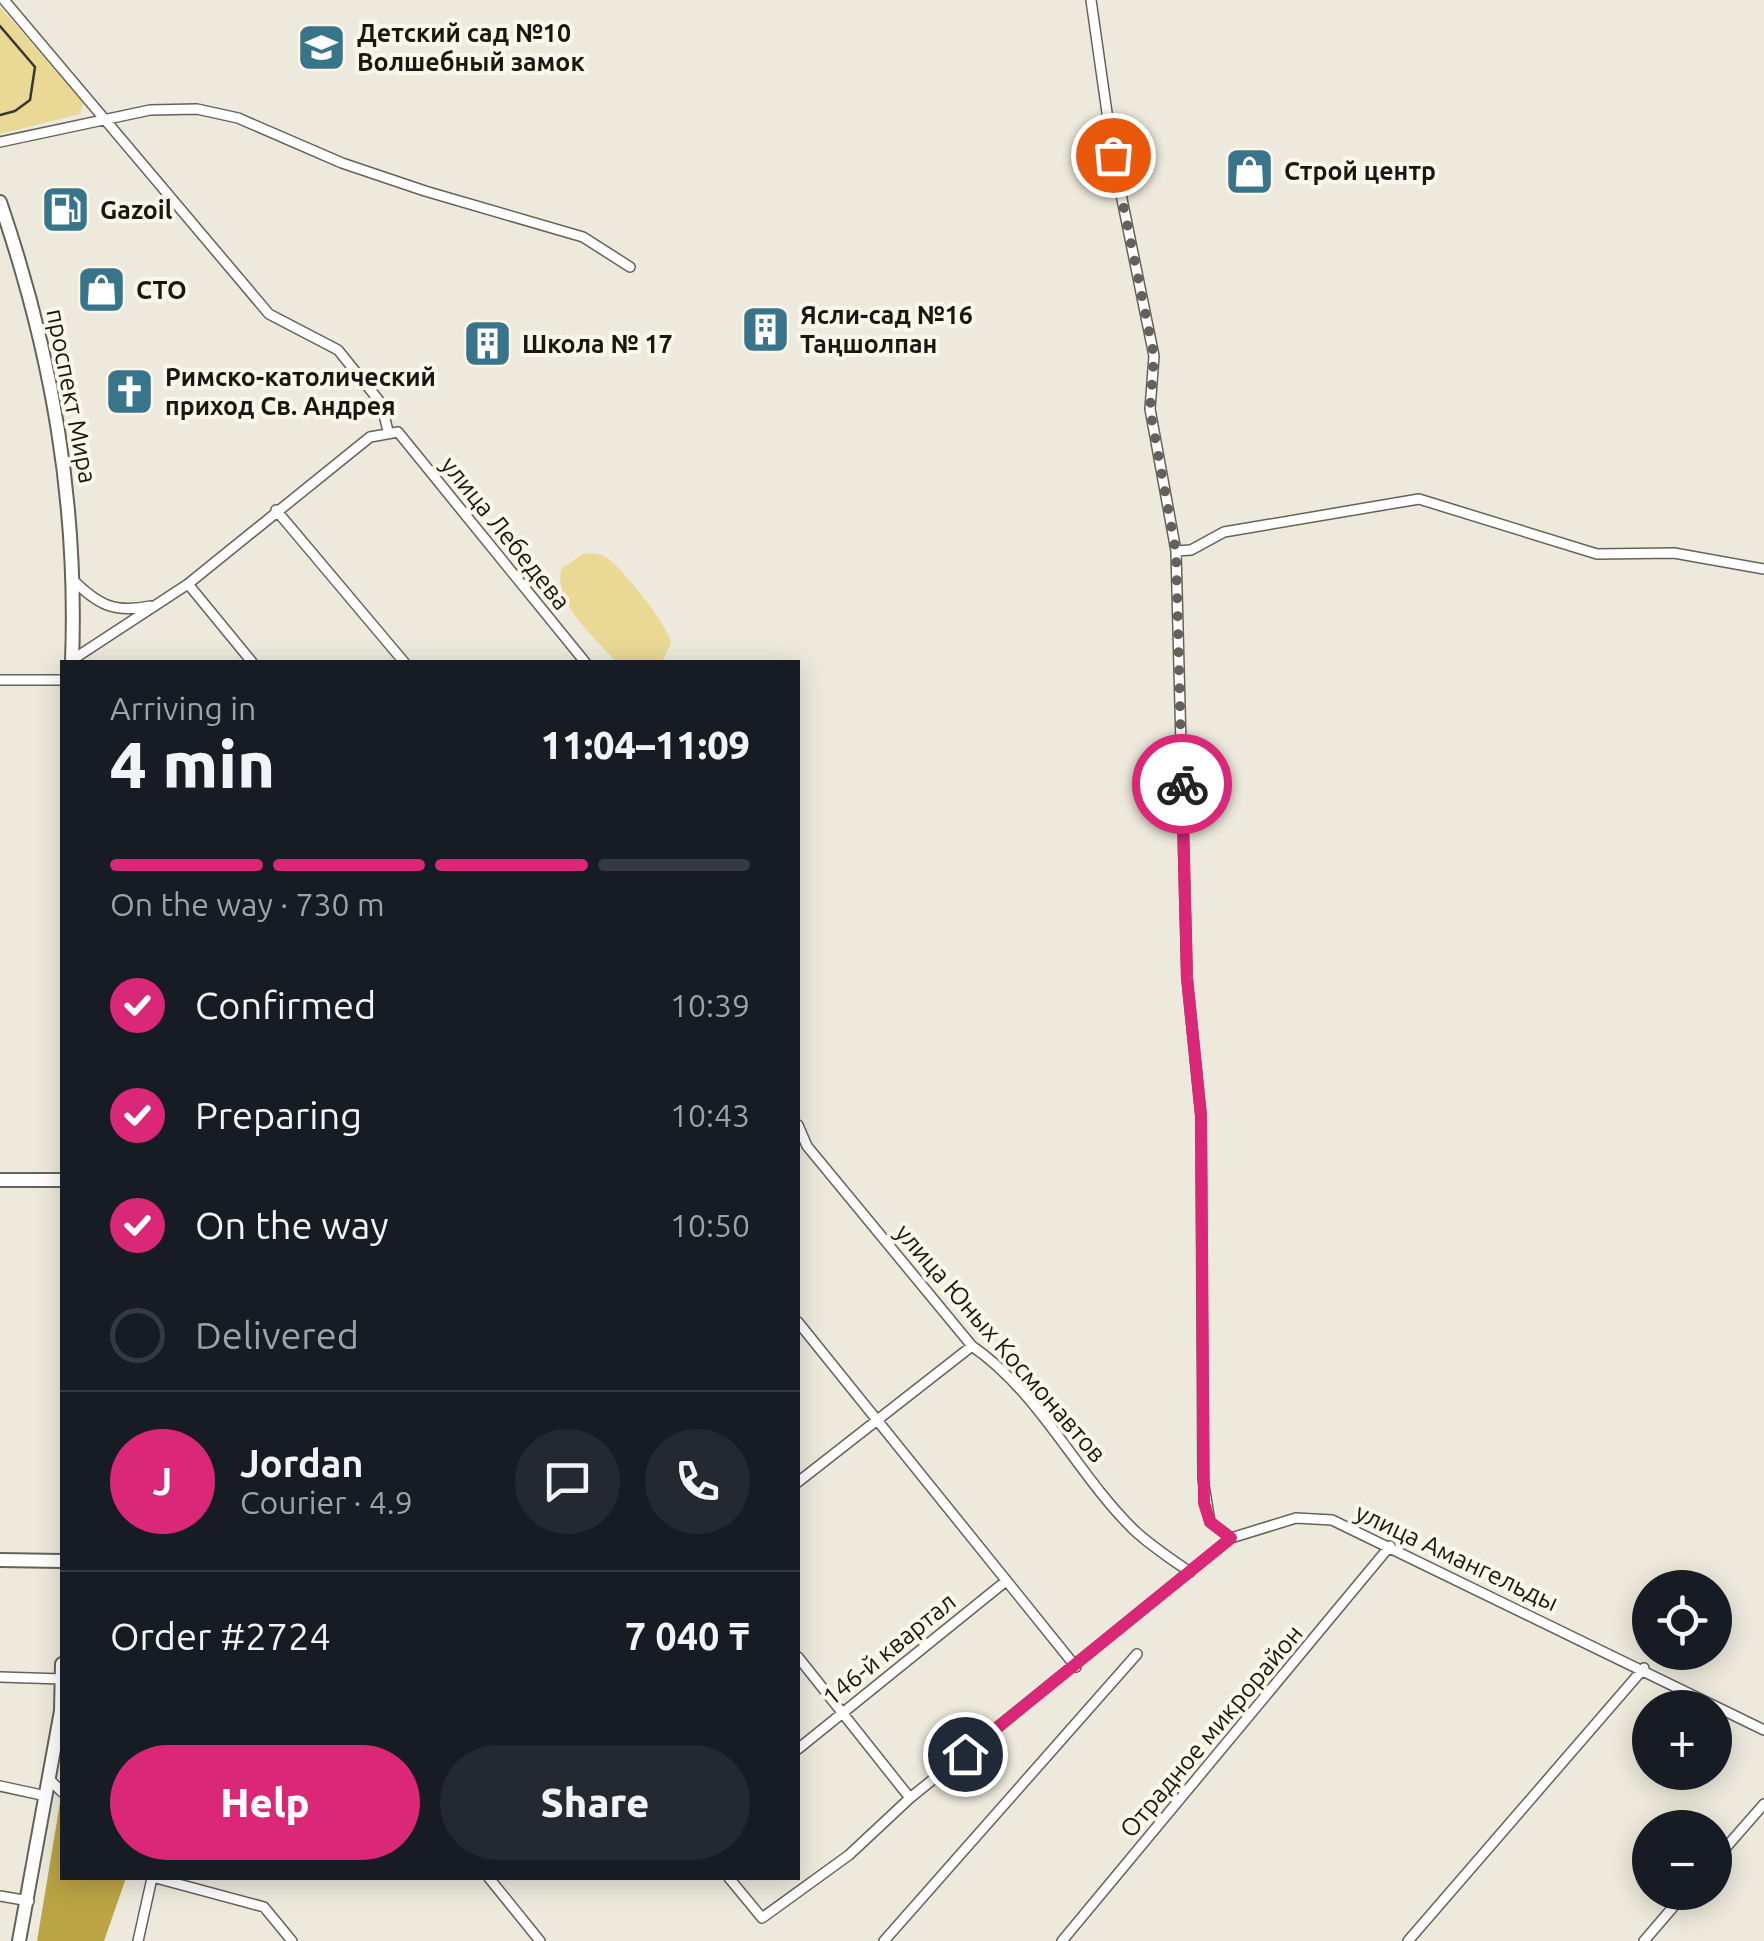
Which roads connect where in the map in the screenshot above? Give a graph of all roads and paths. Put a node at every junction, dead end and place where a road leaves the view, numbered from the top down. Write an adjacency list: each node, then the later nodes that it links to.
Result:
1 (4, 0): 3 (street)
2 (1091, 0): 9 (street)
3 (102, 120): 4 (street); 6 (street); 7 (street)
4 (0, 142)
5 (0, 202): 11 (main road, проспект Мира)
6 (630, 267)
7 (388, 431): 8 (street); 18 (street, улица Лебедева)
8 (276, 510): 12 (street); 17 (street)
9 (1176, 552): 10 (street); 30 (street)
10 (1764, 569)
11 (72, 580): 13 (street); 14 (main road, проспект Мира)
12 (188, 584): 13 (street); 16 (street)
13 (152, 606): 15 (street)
14 (72, 660)
15 (73, 660)
16 (250, 660)
17 (402, 660)
18 (584, 660)
19 (0, 680): 20 (street)
20 (60, 680)
21 (800, 1130): 22 (street, улица Юных Космонавтов)
22 (807, 1146): 23 (street); 27 (street, улица Юных Космонавтов)
23 (800, 1152)
24 (0, 1180): 25 (main road)
25 (60, 1180)
26 (800, 1324): 28 (street)
27 (972, 1346): 28 (street); 34 (street, улица Юных Космонавтов)
28 (875, 1418): 29 (street); 35 (street)
29 (800, 1480)
30 (1231, 1538): 31 (street, улица Амангельды); 34 (street)
31 (1390, 1546): 38 (street, улица Амангельды); 67 (street, Отрадное микрорайон)
32 (0, 1560): 33 (main road)
33 (60, 1561)
34 (1190, 1572): 39 (street)
35 (1006, 1582): 39 (street); 44 (street, 146-й квартал)
36 (1136, 1654): 66 (street)
37 (800, 1660): 44 (street)
38 (1632, 1662)
39 (1076, 1668): 52 (street)
40 (1642, 1670): 68 (street)
41 (1648, 1670): 46 (street, улица Амангельды)
42 (0, 1677): 43 (street)
43 (60, 1679)
44 (842, 1712): 47 (street, 146-й квартал); 52 (street)
45 (60, 1721): 48 (main road)
46 (1764, 1730)
47 (800, 1747)
48 (48, 1778): 50 (street); 51 (main road)
49 (0, 1786): 51 (street)
50 (60, 1790)
51 (46, 1796): 60 (main road)
52 (910, 1798): 58 (street)
53 (1764, 1804): 54 (street)
54 (1732, 1841)
55 (153, 1880): 63 (street)
56 (162, 1880): 64 (street)
57 (491, 1880): 65 (street)
58 (731, 1880)
59 (0, 1896): 60 (street)
60 (29, 1901): 62 (main road)
61 (1671, 1910): 69 (street)
62 (19, 1941)
63 (138, 1941)
64 (292, 1941)
65 (540, 1941)
66 (884, 1941)
67 (1062, 1941)
68 (1408, 1941)
69 (1644, 1941)

